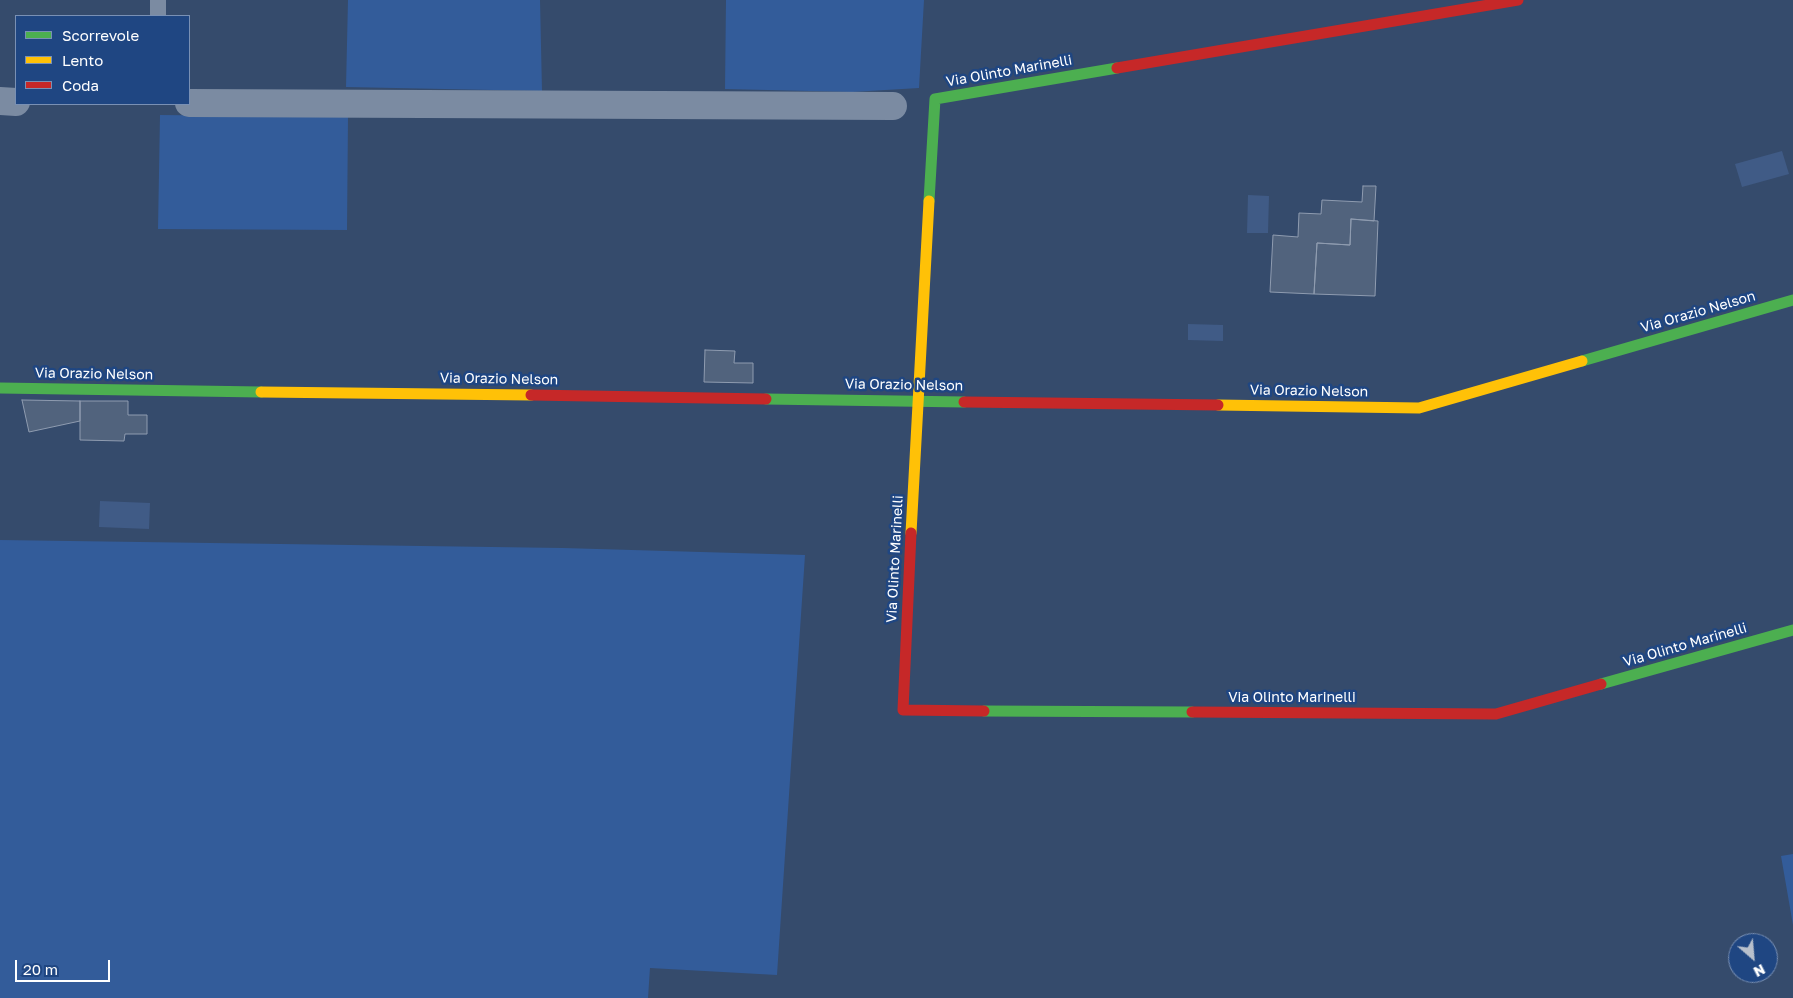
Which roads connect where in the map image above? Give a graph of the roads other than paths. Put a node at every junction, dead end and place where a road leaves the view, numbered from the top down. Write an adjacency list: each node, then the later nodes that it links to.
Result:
1 (158, 0): 3 (lane)
2 (1518, 0): 10 (street, Via Olinto Marinelli)
3 (158, 15)
4 (0, 101): 5 (street)
5 (15, 102)
6 (190, 103): 7 (street)
7 (893, 106)
8 (1793, 300): 10 (street, Via Orazio Nelson)
9 (0, 388): 10 (street, Via Orazio Nelson)
10 (917, 400): 11 (street, Via Olinto Marinelli)
11 (1793, 630)

